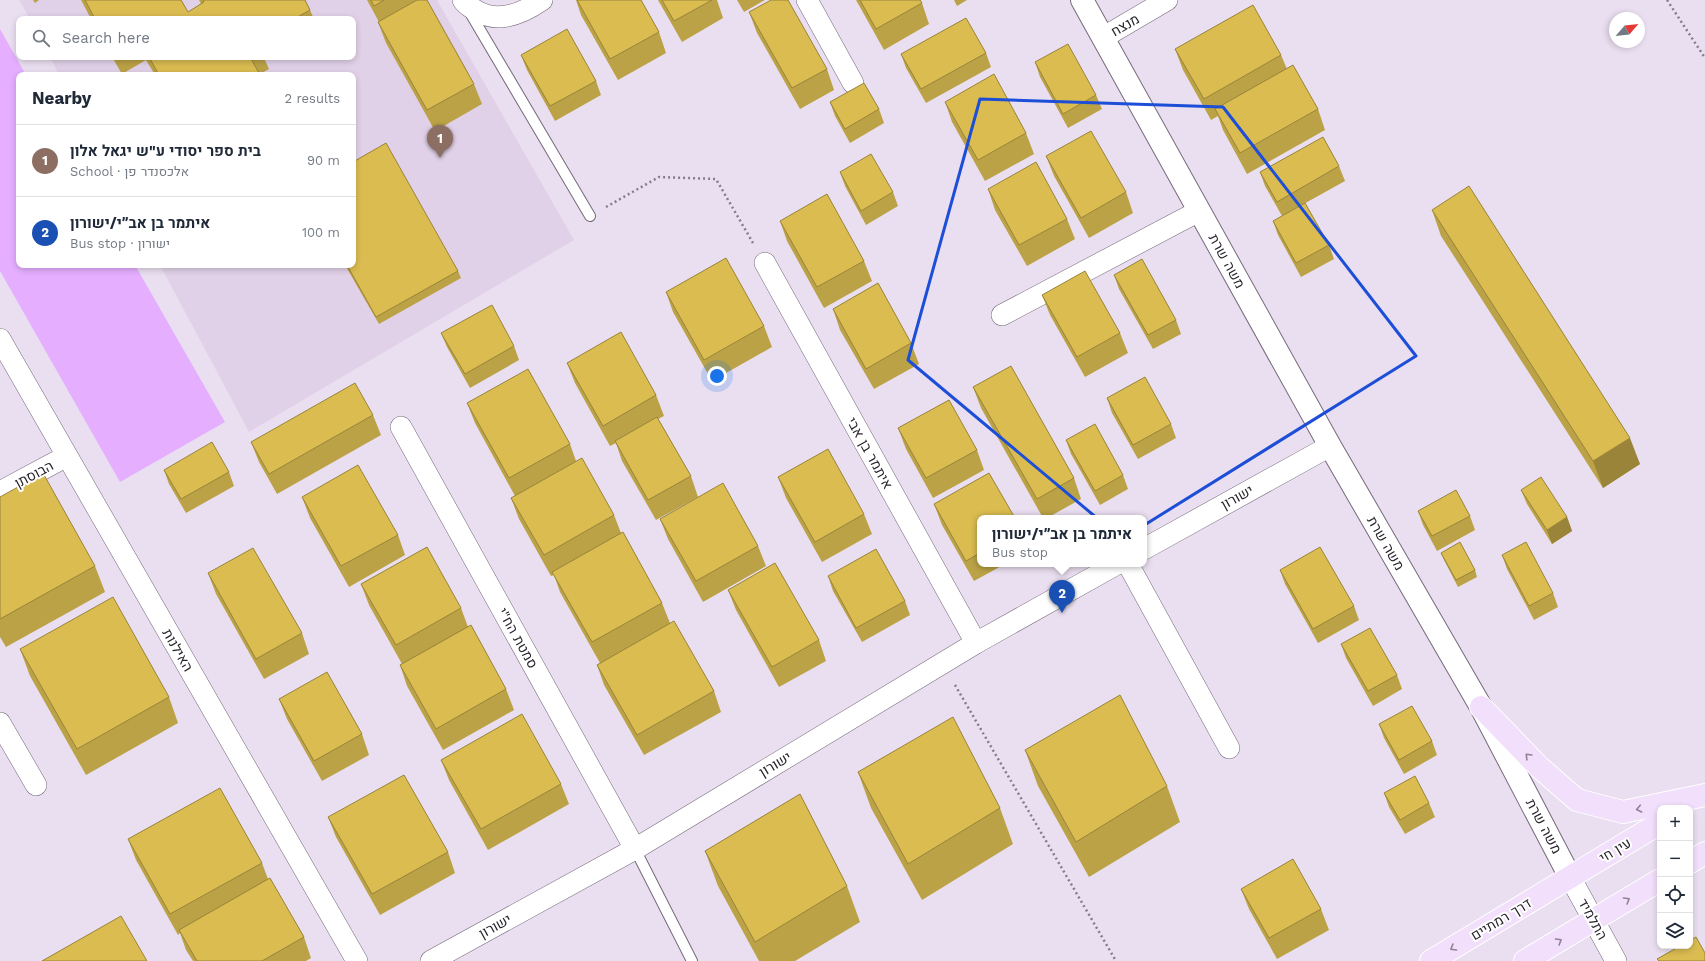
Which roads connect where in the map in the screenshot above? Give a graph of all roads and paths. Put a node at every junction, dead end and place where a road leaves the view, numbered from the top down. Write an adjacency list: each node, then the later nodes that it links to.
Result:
1 (542, 0): 6 (street)
2 (807, 0): 9 (street)
3 (1082, 0): 7 (street, משה שרת)
4 (1167, 0): 7 (street, מנצח)
5 (1667, 0): 8 (path)
6 (463, 1): 11 (lane)
7 (1104, 37): 10 (street, משה שרת)
8 (1705, 58)
9 (853, 82)
10 (1199, 211): 13 (street); 16 (street, משה שרת)
11 (590, 216): 12 (path)
12 (765, 263): 22 (street, איתמר בן אבי)
13 (1002, 315)
14 (0, 339): 17 (street, האילנות)
15 (400, 427): 31 (street, סמטת הח"י)
16 (1330, 446): 19 (street, ישורון); 24 (street, משה שרת)
17 (67, 456): 18 (street, הבוסתן); 37 (street, האילנות)
18 (0, 492)
19 (1147, 547)
20 (1112, 567): 22 (street, ישורון)
21 (1130, 567): 26 (street)
22 (976, 643): 23 (street, ישורון)
23 (943, 662): 31 (street, ישורון); 40 (path)
24 (1481, 707): 28 (main road, one-way to 24); 34 (street, משה שרת)
25 (0, 723): 27 (street)
26 (1229, 748)
27 (36, 785)
28 (1705, 796): 29 (main road)
29 (1690, 805)
30 (1657, 825): 34 (main road, עין חי)
31 (635, 849): 38 (street, ישורון); 39 (lane)
32 (1705, 853): 33 (main road)
33 (1693, 860)
34 (1570, 877): 36 (street, התלמיד); 41 (main road, דרך רמתיים, one-way to 41)
35 (1657, 882): 36 (main road, one-way to 35)
36 (1594, 920): 42 (main road, one-way to 36); 43 (street, התלמיד)
37 (357, 961)
38 (431, 961)
39 (692, 961)
40 (1116, 961)
41 (1431, 961)
42 (1525, 961)
43 (1616, 961)

